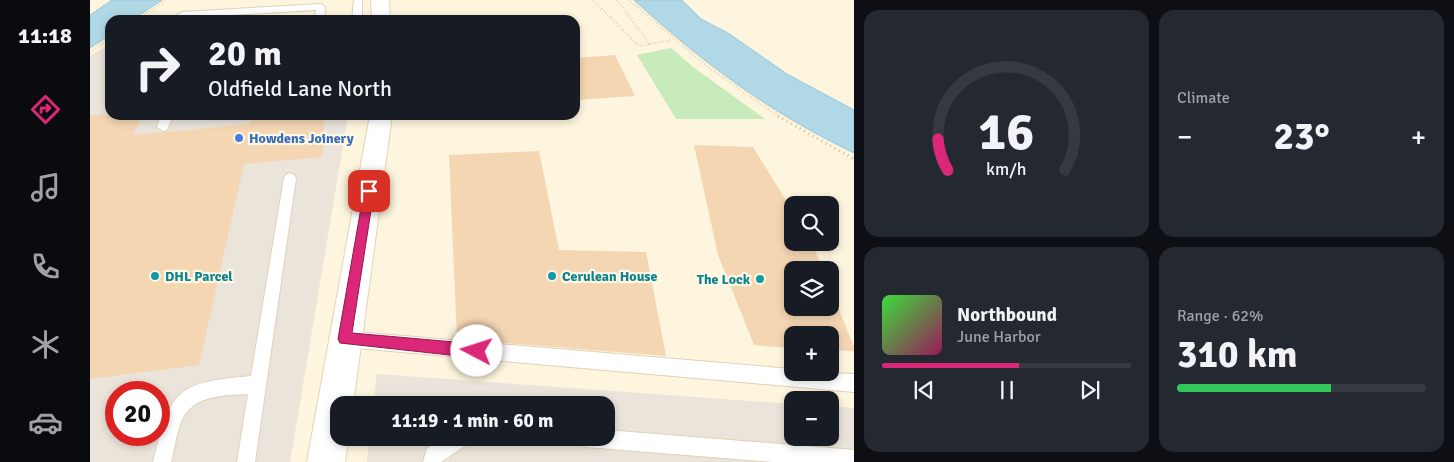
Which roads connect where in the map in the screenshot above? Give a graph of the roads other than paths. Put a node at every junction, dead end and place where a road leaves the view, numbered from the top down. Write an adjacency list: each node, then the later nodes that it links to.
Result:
1 (358, 0): 5 (lane)
2 (380, 0): 6 (street)
3 (182, 15): 4 (lane)
4 (320, 15)
5 (357, 15)
6 (381, 15)
7 (166, 120): 9 (lane)
8 (380, 120): 11 (street)
9 (163, 127)
10 (290, 178): 13 (lane)
11 (345, 339): 12 (lane); 19 (street)
12 (854, 383)
13 (258, 384): 17 (lane); 18 (lane)
14 (615, 440): 16 (lane)
15 (449, 446): 20 (lane)
16 (854, 459)
17 (162, 462)
18 (246, 462)
19 (326, 462)
20 (432, 462)

